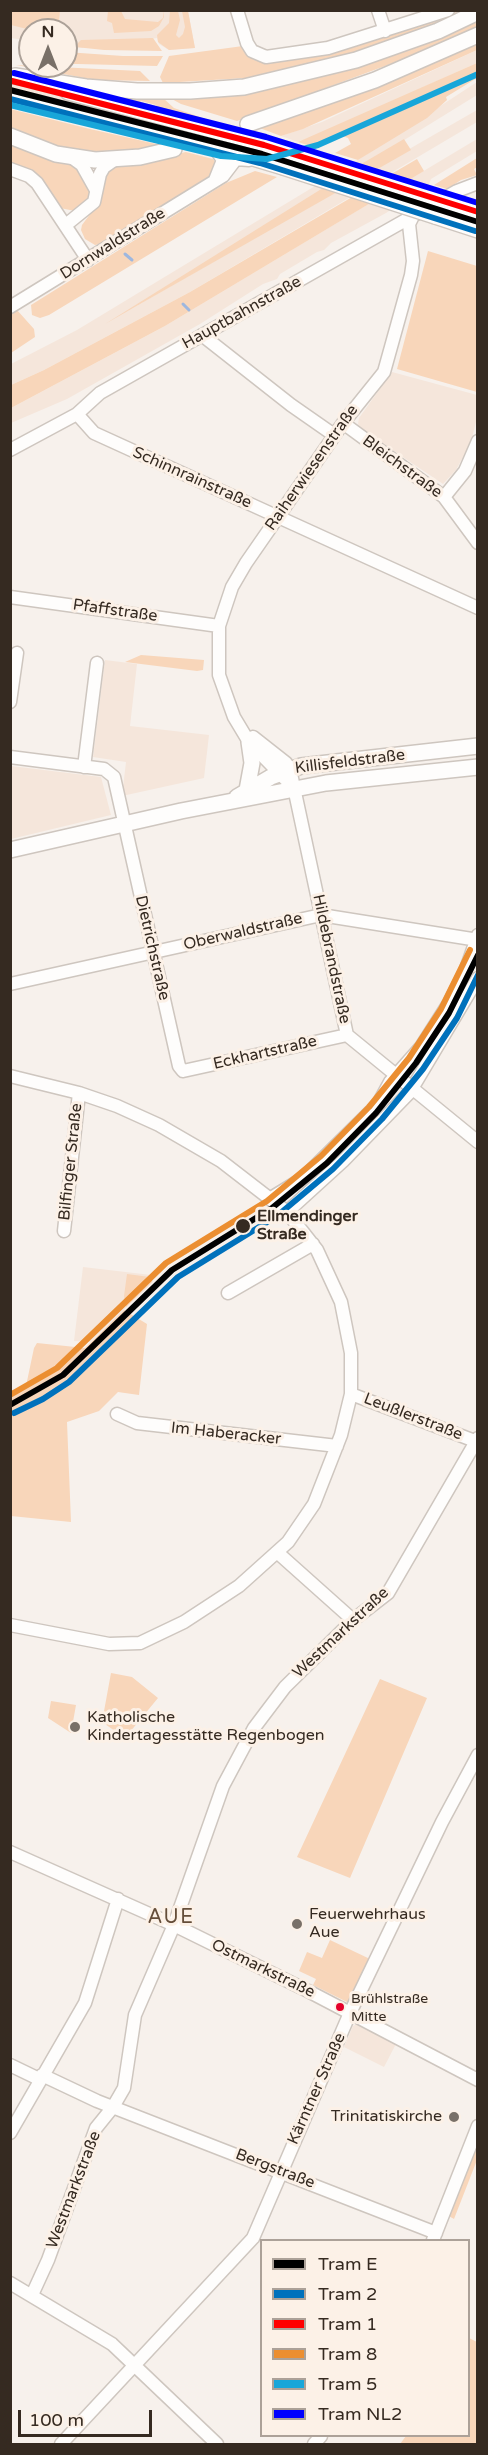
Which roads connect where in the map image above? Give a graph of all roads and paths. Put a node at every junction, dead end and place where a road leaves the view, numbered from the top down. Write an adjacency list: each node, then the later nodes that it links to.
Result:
1 (237, 10): 5 (street)
2 (378, 10): 5 (street)
3 (448, 10): 5 (street)
4 (477, 12): 7 (main road)
5 (385, 31)
6 (477, 35): 9 (main road)
7 (13, 75): 20 (main road, bridge)
8 (10, 98): 11 (main road)
9 (248, 124)
10 (10, 136): 13 (main road)
11 (213, 146): 15 (main road); 17 (street)
12 (174, 149): 14 (main road)
13 (70, 156): 14 (main road); 19 (street)
14 (114, 160): 19 (street)
15 (277, 166): 17 (street, Dornwaldstraße); 23 (main road, bridge)
16 (10, 169): 22 (street)
17 (215, 180): 24 (street, Dornwaldstraße)
18 (477, 183): 21 (street, Hauptbahnstraße)
19 (96, 190): 22 (street)
20 (477, 212)
21 (412, 218): 26 (street, Hauptbahnstraße); 28 (street, Raiherwiesenstraße)
22 (67, 224): 24 (street)
23 (477, 230)
24 (88, 260): 25 (street, Dornwaldstraße)
25 (10, 307)
26 (202, 335): 27 (street, Hauptbahnstraße); 29 (street)
27 (77, 414): 31 (street, Hauptbahnstraße); 33 (street, Schinnrainstraße)
28 (343, 423): 29 (street, Raiherwiesenstraße); 32 (street, Bleichstraße)
29 (334, 435): 33 (street, Raiherwiesenstraße)
30 (477, 441): 32 (street)
31 (10, 450)
32 (444, 497): 34 (street, Bleichstraße)
33 (277, 516): 36 (street, Schinnrainstraße); 37 (street, Raiherwiesenstraße)
34 (477, 543)
35 (10, 597): 37 (street, Pfaffstraße)
36 (477, 608)
37 (219, 626): 41 (street, Raiherwiesenstraße)
38 (17, 653): 40 (street)
39 (97, 663): 45 (street)
40 (10, 702)
41 (234, 717): 42 (street, Raiherwiesenstraße); 47 (street, Raiherwiesenstraße)
42 (249, 742): 47 (street, Raiherwiesenstraße); 49 (main road)
43 (477, 746): 47 (main road, Killisfeldstraße)
44 (10, 757): 45 (street)
45 (84, 767): 51 (street, Dietrichstraße)
46 (476, 768): 48 (main road, Killisfeldstraße)
47 (285, 771): 48 (street, Raiherwiesenstraße); 49 (main road, Killisfeldstraße)
48 (296, 789): 50 (main road, Killisfeldstraße); 53 (street, Hildebrandstraße)
49 (247, 790): 50 (main road, Killisfeldstraße)
50 (230, 801): 51 (main road, Killisfeldstraße)
51 (124, 823): 52 (main road, Killisfeldstraße); 55 (street, Dietrichstraße)
52 (10, 850)
53 (321, 915): 54 (street, Oberwaldstraße); 55 (street, Oberwaldstraße); 58 (street, Hildebrandstraße)
54 (477, 938): 61 (street)
55 (153, 953): 57 (street, Oberwaldstraße); 59 (street, Dietrichstraße)
56 (477, 978): 62 (street)
57 (10, 984)
58 (347, 1035): 59 (street, Eckhartstraße); 61 (street, Hildebrandstraße)
59 (183, 1071)
60 (10, 1076): 63 (street)
61 (395, 1076): 62 (street, Hildebrandstraße); 65 (street)
62 (412, 1089): 64 (street, Hildebrandstraße); 66 (street)
63 (79, 1093): 65 (street); 67 (street, Bilfinger Straße)
64 (477, 1142)
65 (271, 1197): 66 (street)
66 (287, 1212): 68 (street)
67 (64, 1231)
68 (313, 1244): 69 (street); 70 (street)
69 (228, 1293)
70 (351, 1394): 72 (street, Leußlerstraße); 73 (street)
71 (117, 1414): 73 (street, Im Haberacker)
72 (476, 1440): 75 (street, Westmarkstraße)
73 (338, 1446): 74 (street)
74 (278, 1553): 75 (street); 76 (street)
75 (353, 1620): 80 (street, Westmarkstraße)
76 (10, 1625)
77 (477, 1755): 81 (street, Kärntner Straße)
78 (10, 1852): 79 (street, Ostmarkstraße)
79 (118, 1899): 80 (street, Ostmarkstraße); 83 (street)
80 (174, 1925): 81 (street, Ostmarkstraße); 85 (street, Westmarkstraße)
81 (350, 2013): 84 (street, Ostmarkstraße); 88 (street, Kärntner Straße)
82 (10, 2065): 83 (street, Bergstraße)
83 (40, 2077): 85 (street, Bergstraße); 87 (street)
84 (477, 2080)
85 (113, 2107): 88 (street, Bergstraße); 91 (street, Westmarkstraße)
86 (477, 2126): 89 (street)
87 (10, 2133)
88 (280, 2171): 89 (street, Bergstraße); 92 (street, Kärntner Straße)
89 (434, 2237)
90 (10, 2283): 91 (street)
91 (32, 2295): 92 (street)
92 (135, 2364): 93 (street, Kärntner Straße); 94 (street)
93 (61, 2445)
94 (217, 2445)

